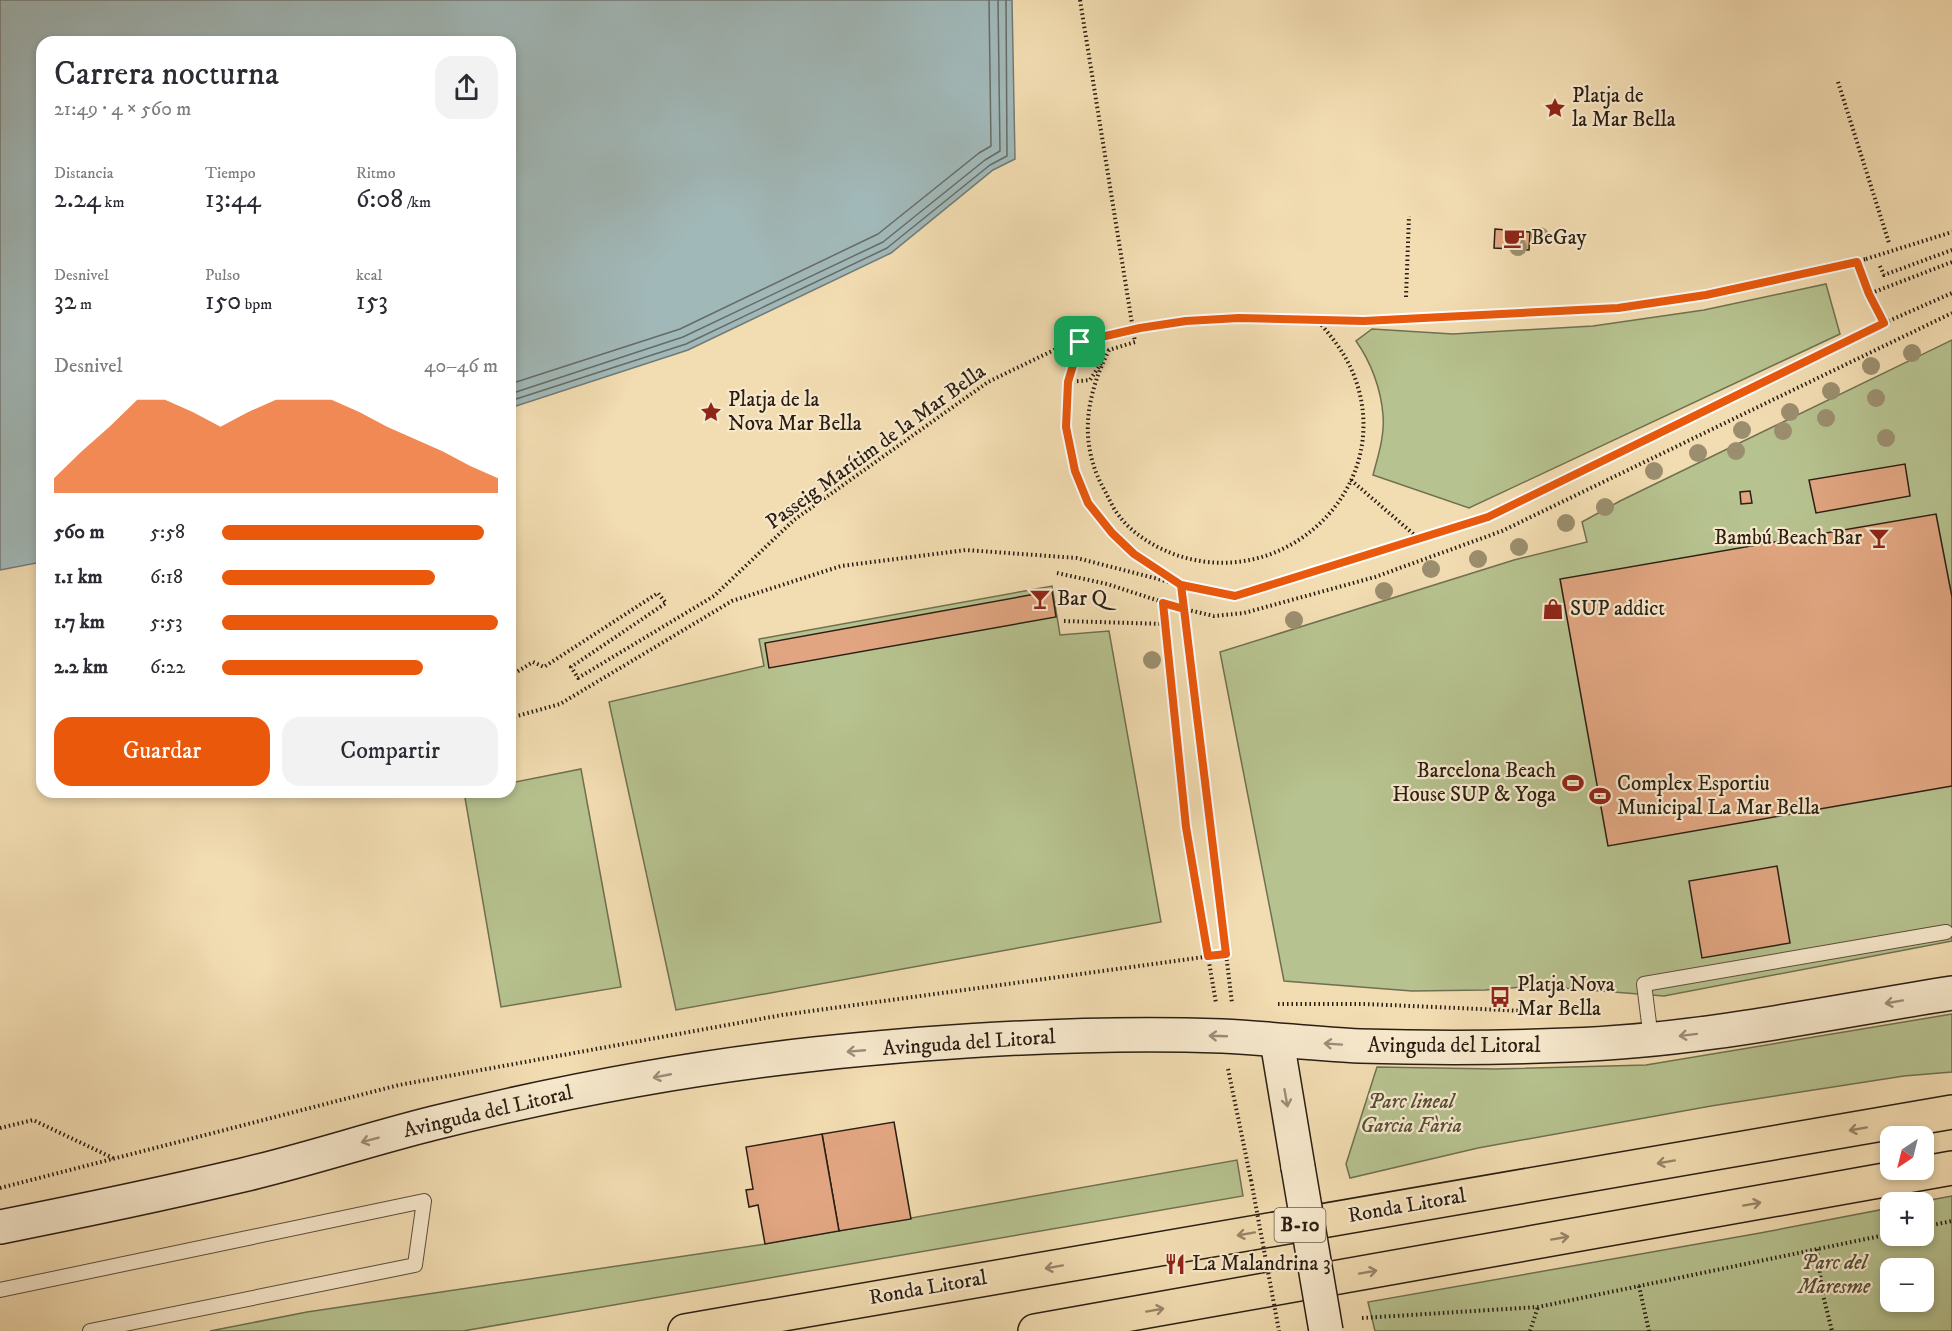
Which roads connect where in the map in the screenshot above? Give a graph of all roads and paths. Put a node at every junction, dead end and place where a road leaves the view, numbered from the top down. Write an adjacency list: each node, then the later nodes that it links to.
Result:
1 (1080, 0): 17 (path)
2 (1838, 82): 5 (path)
3 (1409, 216): 12 (path)
4 (1952, 232): 7 (path, bridge)
5 (1889, 243)
6 (1952, 250): 9 (path)
7 (1857, 262): 11 (path); 14 (path)
8 (1952, 262): 11 (path)
9 (1880, 266)
10 (1952, 293): 15 (path)
11 (1869, 294): 15 (path)
12 (1406, 297)
13 (1952, 313): 24 (path)
14 (1318, 321): 16 (path, Passeig Marítim de la Mar Bella, bridge); 19 (path)
15 (1884, 323): 20 (path)
16 (1080, 342): 18 (path); 27 (path, Passeig Marítim de la Mar Bella)
17 (1109, 350): 18 (path); 19 (path)
18 (1068, 382): 22 (path)
19 (1351, 480): 20 (path)
20 (1418, 538): 22 (path)
21 (1057, 573): 23 (path)
22 (1181, 585): 24 (path); 28 (path)
23 (1163, 603): 24 (path); 26 (path)
24 (1184, 609): 30 (path)
25 (1064, 621): 26 (path)
26 (1166, 624): 31 (path)
27 (516, 672)
28 (516, 716)
29 (1946, 932): 38 (lane)
30 (1226, 954): 31 (path); 34 (path)
31 (1208, 956): 32 (path); 36 (path)
32 (1168, 961)
33 (1952, 993): 38 (main road, Avinguda del Litoral, one-way to 38)
34 (1232, 1004)
35 (1277, 1004): 37 (path, Avinguda del Litoral)
36 (1217, 1007)
37 (1536, 1011)
38 (1651, 1039): 39 (main road, Avinguda del Litoral, one-way to 39)
39 (1276, 1041): 47 (main road, Avinguda del Litoral, one-way to 47); 58 (main road, one-way to 58, bridge)
40 (1226, 1059): 57 (path, bridge)
41 (1952, 1112): 55 (highway, Ronda Litoral / B-10, one-way to 55)
42 (0, 1128): 44 (path)
43 (1952, 1168): 56 (highway, one-way to 43)
44 (0, 1188)
45 (1952, 1221): 46 (path)
46 (1934, 1225)
47 (0, 1227)
48 (1880, 1236): 49 (path)
49 (1816, 1249): 50 (path); 61 (path)
50 (1639, 1286): 52 (path); 60 (path)
51 (0, 1290): 54 (lane)
52 (1538, 1307): 53 (path); 59 (path)
53 (1362, 1318)
54 (90, 1331)
55 (685, 1331)
56 (1035, 1331)
57 (1279, 1331)
58 (1326, 1331)
59 (1530, 1331)
60 (1649, 1331)
61 (1832, 1331)

